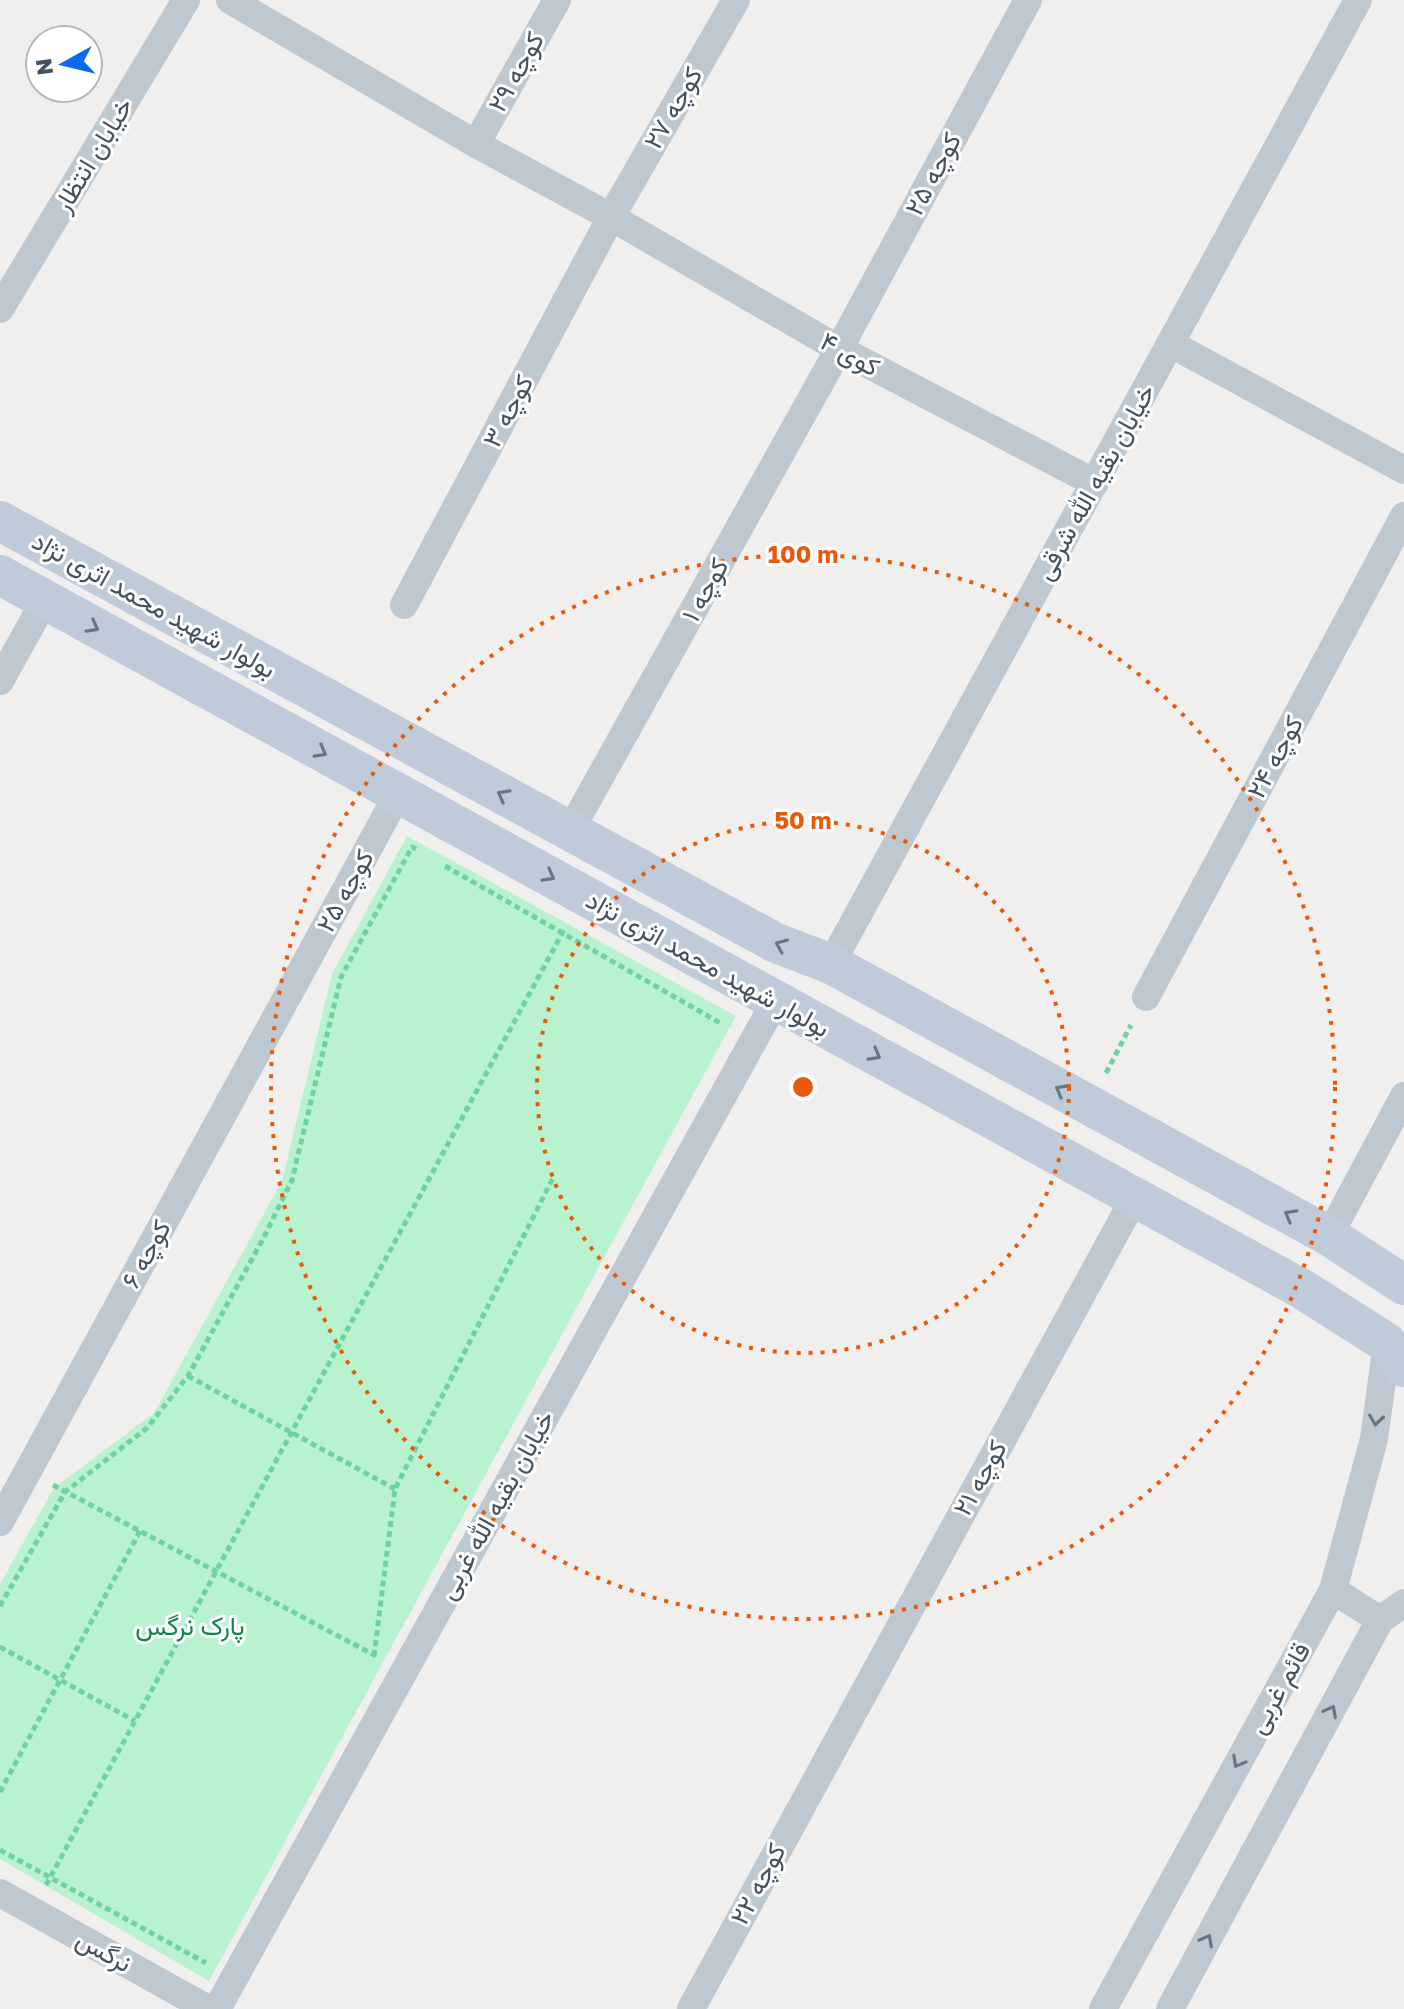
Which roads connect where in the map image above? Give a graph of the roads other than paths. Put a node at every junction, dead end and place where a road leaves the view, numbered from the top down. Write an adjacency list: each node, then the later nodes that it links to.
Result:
1 (186, 0): 9 (street, خیابان انتظار)
2 (230, 0): 7 (street, کوی ۴)
3 (557, 0): 7 (street, کوچه ۲۹)
4 (736, 0): 8 (street, کوچه ۲۷)
5 (1028, 0): 11 (street, کوچه ۲۵)
6 (1358, 0): 10 (street, خیابان بقیه الله شرقی)
7 (476, 144): 8 (street, کوی ۴)
8 (611, 217): 11 (street, کوی ۴); 18 (street, کوچه ۳)
9 (0, 309)
10 (1171, 344): 12 (street); 13 (street, خیابان بقیه الله شرقی)
11 (839, 349): 13 (street, کوی ۴); 21 (street, کوچه ۱)
12 (1404, 470)
13 (1095, 483): 22 (street, خیابان بقیه الله شرقی)
14 (1404, 516): 24 (street, کوچه ۲۴)
15 (0, 521): 21 (street, بولوار شهید محمد اثری نژاد, one-way to 15)
16 (0, 575): 17 (street, بولوار شهید محمد اثری نژاد)
17 (45, 600): 19 (street); 20 (street, بولوار شهید محمد اثری نژاد, one-way to 20)
18 (404, 605)
19 (0, 681)
20 (398, 794): 23 (street, کوچه ۲۵); 25 (street, بولوار شهید محمد اثری نژاد, one-way to 25)
21 (570, 831): 22 (street, بولوار شهید محمد اثری نژاد, one-way to 21)
22 (831, 964): 28 (street, بولوار شهید محمد اثری نژاد, one-way to 22)
23 (293, 987): 31 (street, کوچه ۶)
24 (1146, 997)
25 (776, 1000): 27 (street, بولوار شهید محمد اثری نژاد, one-way to 27); 38 (street, خیابان بقیه الله غربی)
26 (1404, 1096): 28 (street)
27 (1135, 1197): 30 (street, بولوار شهید محمد اثری نژاد); 35 (street, کوچه ۲۱)
28 (1329, 1236): 29 (street, بولوار شهید محمد اثری نژاد)
29 (1404, 1285)
30 (1396, 1355): 32 (street, قائم غربی, one-way to 32)
31 (0, 1522)
32 (1333, 1590): 34 (street); 40 (street, قائم غربی, one-way to 40)
33 (1404, 1603): 34 (street)
34 (1380, 1620): 41 (street, one-way to 34)
35 (826, 1759): 39 (street, کوچه ۲۲)
36 (0, 1893): 37 (street, نرگس)
37 (208, 2009)
38 (217, 2009)
39 (691, 2009)
40 (1103, 2009)
41 (1170, 2009)

